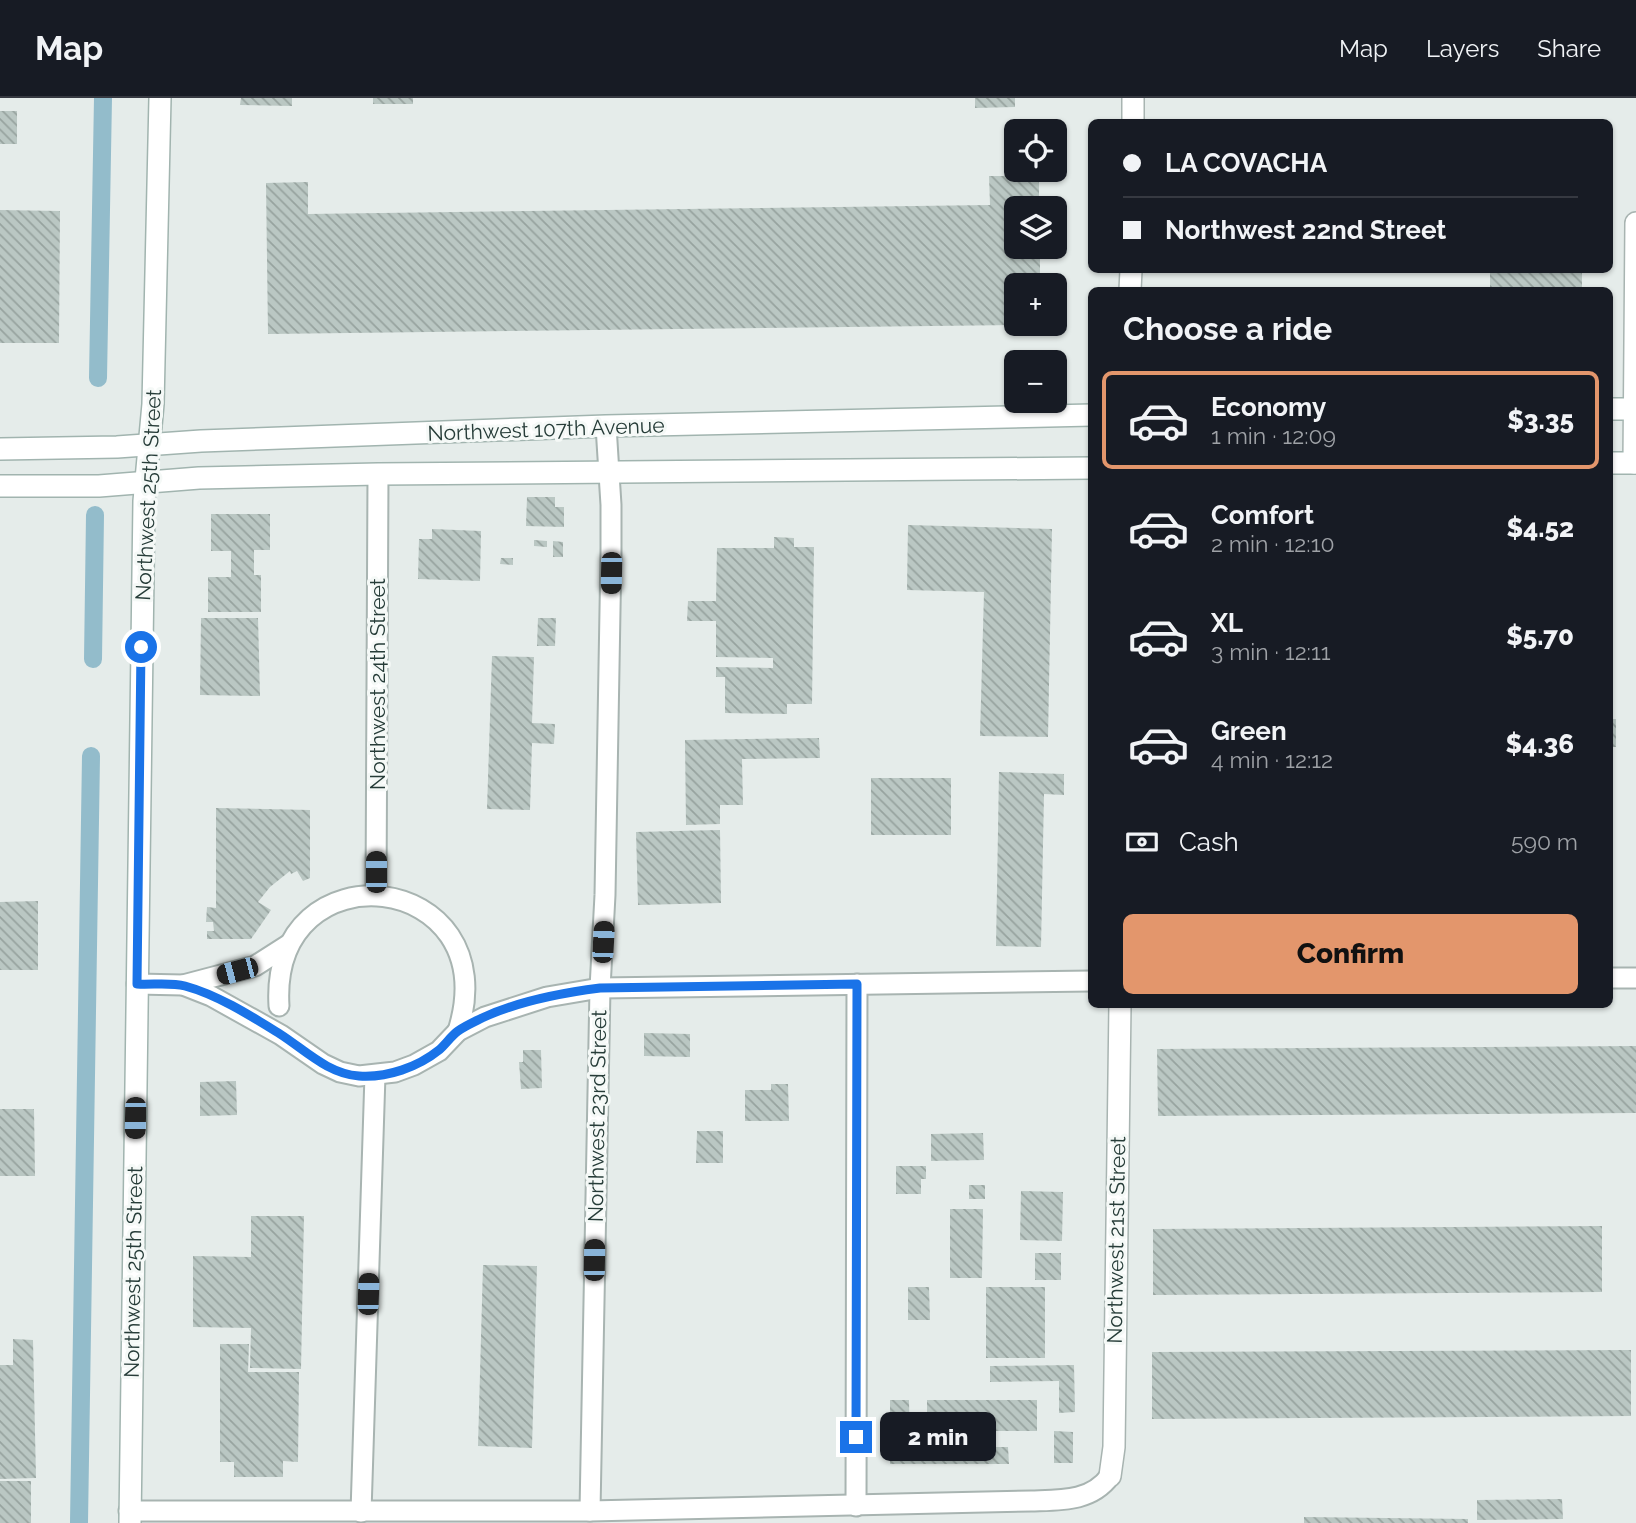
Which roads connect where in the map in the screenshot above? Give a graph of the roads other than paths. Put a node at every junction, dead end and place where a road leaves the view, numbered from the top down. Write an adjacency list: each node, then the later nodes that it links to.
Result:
1 (160, 98): 9 (main road, Northwest 25th Street)
2 (1133, 98): 3 (main road)
3 (1133, 119)
4 (1636, 223): 6 (main road)
5 (1613, 409): 6 (main road)
6 (1635, 409): 12 (main road)
7 (1088, 415): 8 (main road, Northwest 107th Avenue)
8 (606, 426): 9 (main road, Northwest 107th Avenue); 14 (street, Northwest 23rd Street)
9 (150, 445): 10 (main road, Northwest 107th Avenue); 16 (main road, Northwest 25th Street)
10 (0, 449)
11 (1613, 463): 12 (main road)
12 (1635, 463)
13 (1088, 468): 14 (main road, Northwest 107th Avenue)
14 (608, 472): 15 (main road, Northwest 107th Avenue); 26 (street, Northwest 23rd Street)
15 (378, 474): 16 (main road, Northwest 107th Avenue); 18 (street, Northwest 24th Street)
16 (146, 481): 17 (main road, Northwest 107th Avenue); 23 (main road, Northwest 25th Street)
17 (0, 486)
18 (376, 895): 19 (street); 29 (street)
19 (289, 945): 25 (street); 27 (street)
20 (1613, 978): 21 (street)
21 (1636, 978)
22 (1088, 981): 24 (street)
23 (137, 984): 25 (street); 35 (main road, Northwest 25th Street)
24 (857, 984): 26 (street); 32 (street)
25 (183, 985): 30 (street)
26 (600, 988): 29 (street); 33 (street, Northwest 23rd Street)
27 (279, 1006)
28 (1120, 1008): 31 (main road, Northwest 21st Street)
29 (458, 1031): 30 (street)
30 (375, 1075): 34 (street)
31 (1110, 1476): 32 (street)
32 (856, 1506): 33 (street)
33 (590, 1511): 34 (street)
34 (361, 1512): 35 (street)
35 (130, 1517)

